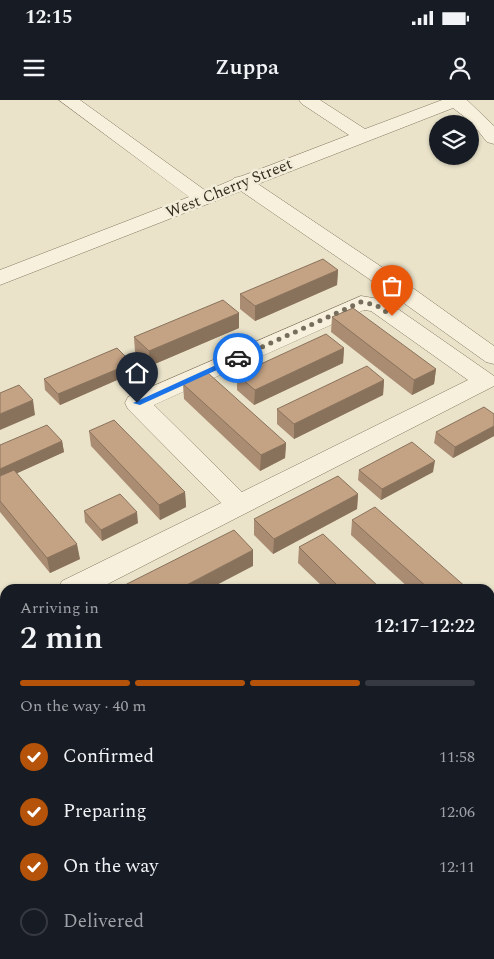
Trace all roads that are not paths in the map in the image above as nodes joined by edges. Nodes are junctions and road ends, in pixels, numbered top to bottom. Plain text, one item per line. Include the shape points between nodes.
1 (68, 100) edge
2 (308, 100) edge
3 (456, 100) edge
4 (363, 136) junction
5 (494, 138) edge
6 (241, 182) junction
7 (204, 199) junction
8 (0, 278) edge
9 (494, 358) edge
10 (238, 504) junction
11 (82, 584) edge

1 - 7 street
2 - 4 street
3 - 4 street, West Cherry Street
3 - 5 street
4 - 6 street, West Cherry Street
6 - 7 street, West Cherry Street
6 - 9 street
7 - 8 street, West Cherry Street
10 - 10 street via 430,409 484,382 376,305 361,302 137,403
10 - 11 street

